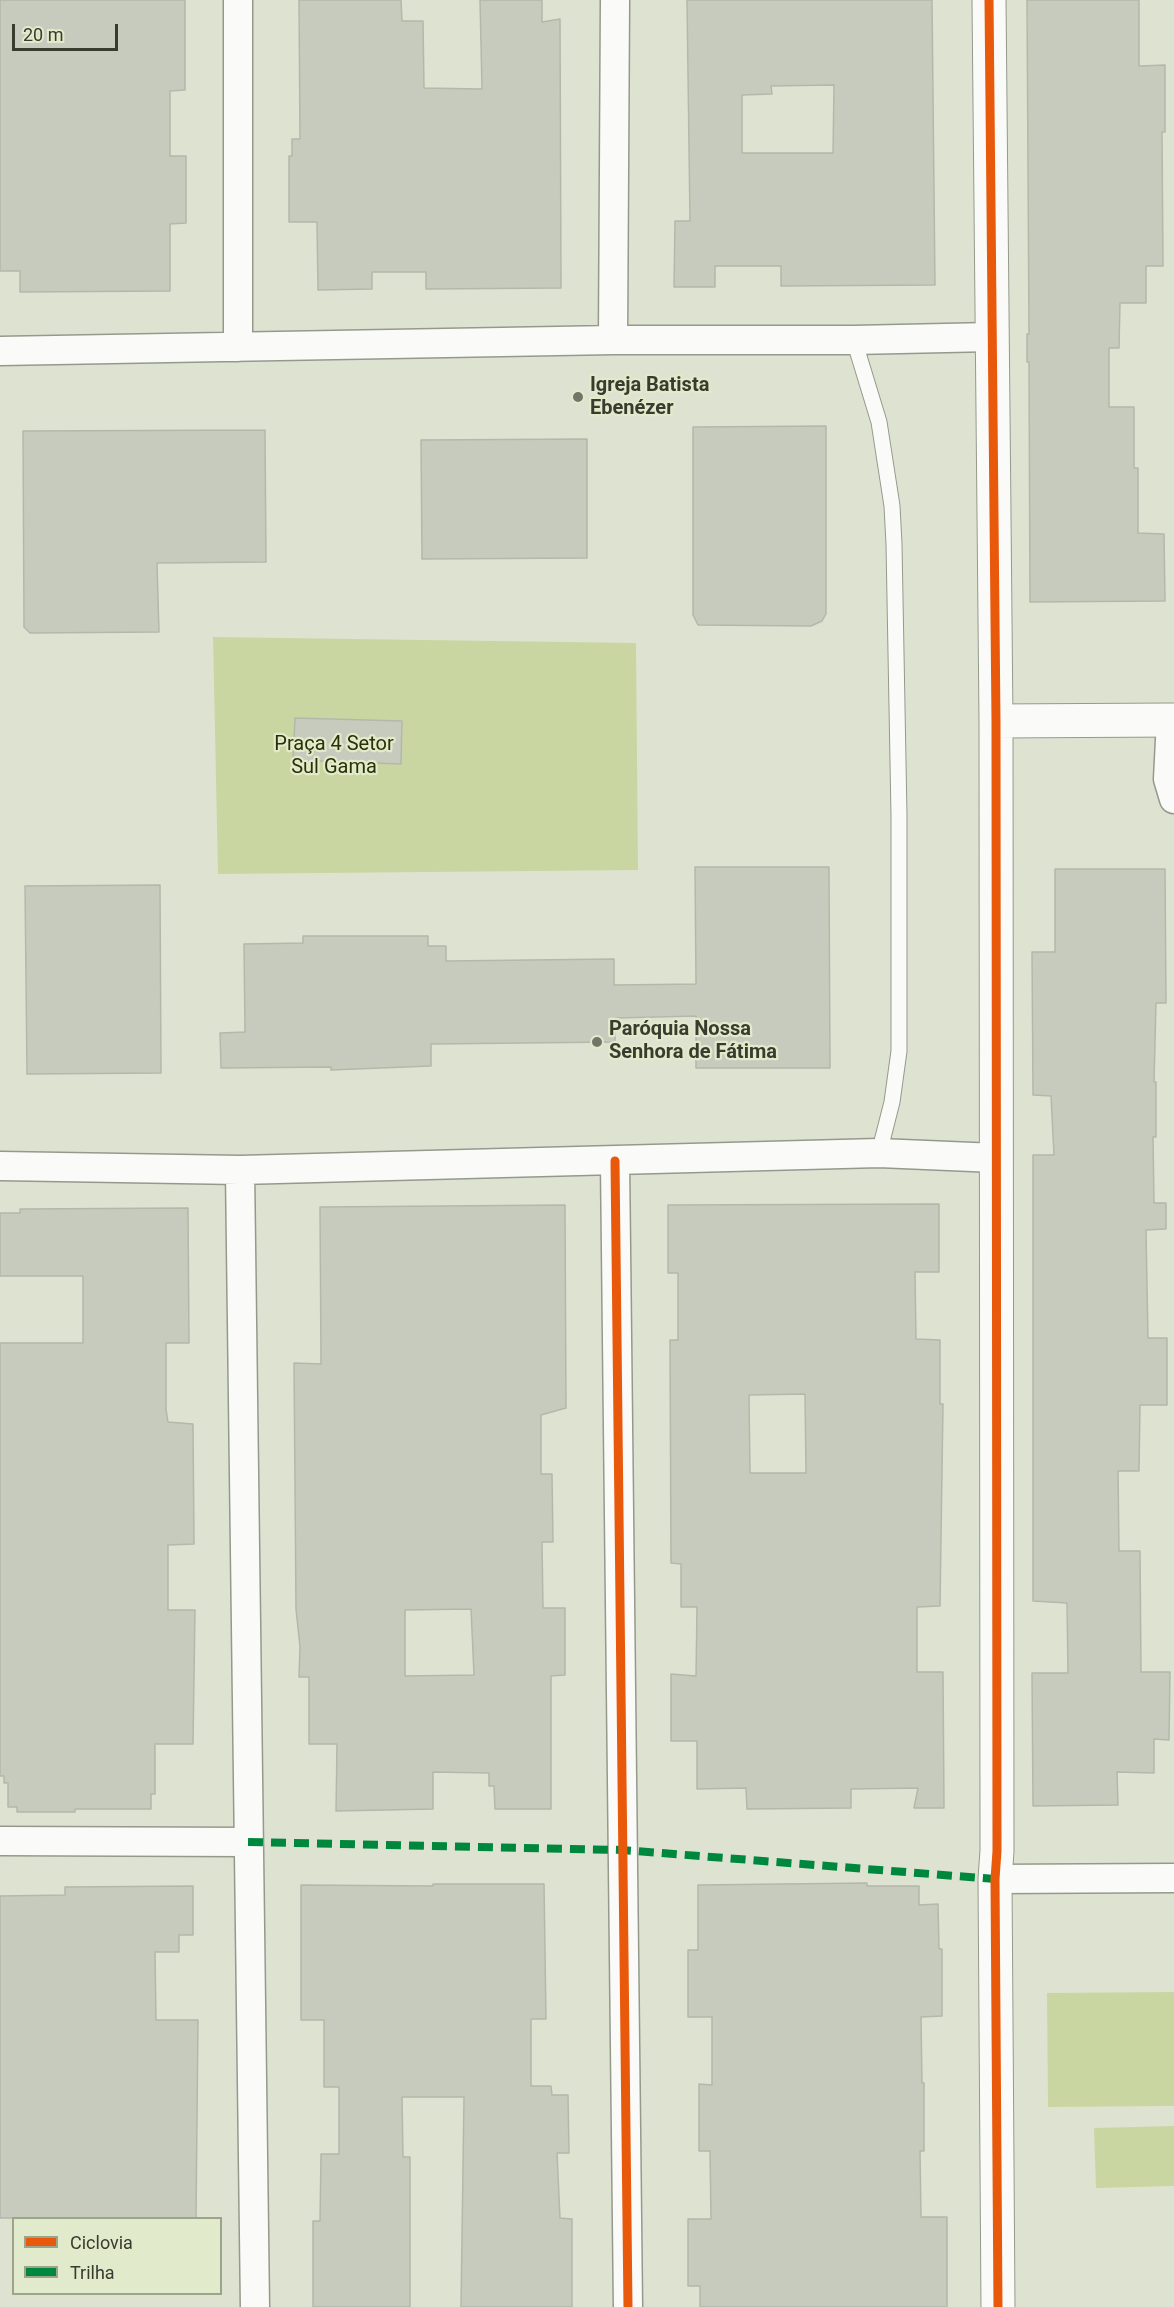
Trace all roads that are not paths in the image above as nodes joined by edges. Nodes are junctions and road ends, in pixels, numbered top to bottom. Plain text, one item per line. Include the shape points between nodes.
1 (238, 0) edge
2 (615, 0) edge
3 (989, 0) edge
4 (991, 337) junction
5 (613, 340) junction
6 (854, 340) junction
7 (238, 347) junction
8 (0, 351) edge
9 (1172, 720) edge
10 (996, 721) junction
11 (1174, 799) edge
12 (879, 1153) junction
13 (996, 1158) junction
14 (615, 1161) junction
15 (0, 1166) edge
16 (240, 1170) junction
17 (0, 1841) edge
18 (248, 1842) junction
19 (1174, 1878) edge
20 (995, 1879) junction
21 (255, 2307) edge
22 (628, 2307) edge
23 (998, 2307) edge

1 - 7 street
2 - 5 street
3 - 4 street
4 - 6 street
4 - 10 street
5 - 6 street
5 - 7 street
6 - 12 lane via 879,422 894,535 899,1051
7 - 8 street
9 - 10 street
9 - 11 street via 1168,779
10 - 13 street
12 - 13 street
12 - 14 street
13 - 20 street
14 - 16 street
14 - 22 street
15 - 16 street
16 - 18 street
17 - 18 street
18 - 21 street
19 - 20 street
20 - 23 street

